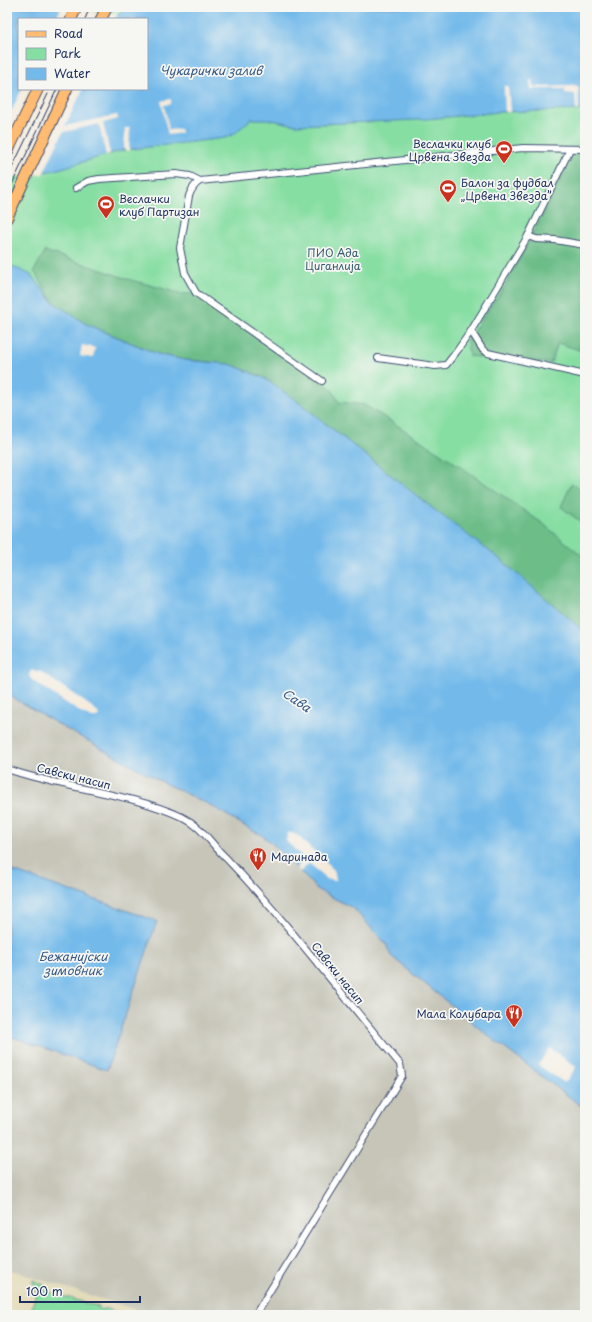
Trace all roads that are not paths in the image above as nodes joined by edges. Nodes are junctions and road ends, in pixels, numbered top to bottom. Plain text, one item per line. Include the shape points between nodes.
1 (77, 7) edge
2 (106, 7) edge
3 (72, 18) edge
4 (101, 18) edge
5 (38, 90) edge
6 (67, 90) edge
7 (570, 149) junction
8 (585, 149) edge
9 (7, 153) edge
10 (200, 181) junction
11 (76, 188) dead end
12 (7, 218) edge
13 (528, 236) junction
14 (585, 245) edge
15 (471, 331) junction
16 (378, 358) dead end
17 (585, 375) edge
18 (322, 381) dead end
19 (7, 769) edge
20 (255, 1315) edge

1 - 3 main road
2 - 4 main road
5 - 9 main road
6 - 12 main road
7 - 8 street
7 - 10 street via 523,148
7 - 13 street
10 - 11 street via 176,174 99,178
10 - 18 street via 192,188 189,196 180,248 185,273 196,293
13 - 14 street
13 - 15 street
15 - 16 street via 446,365 435,366
15 - 17 street via 482,350 488,353
19 - 20 street, Савски насип via 140,802 197,825 282,920 400,1064 402,1076

